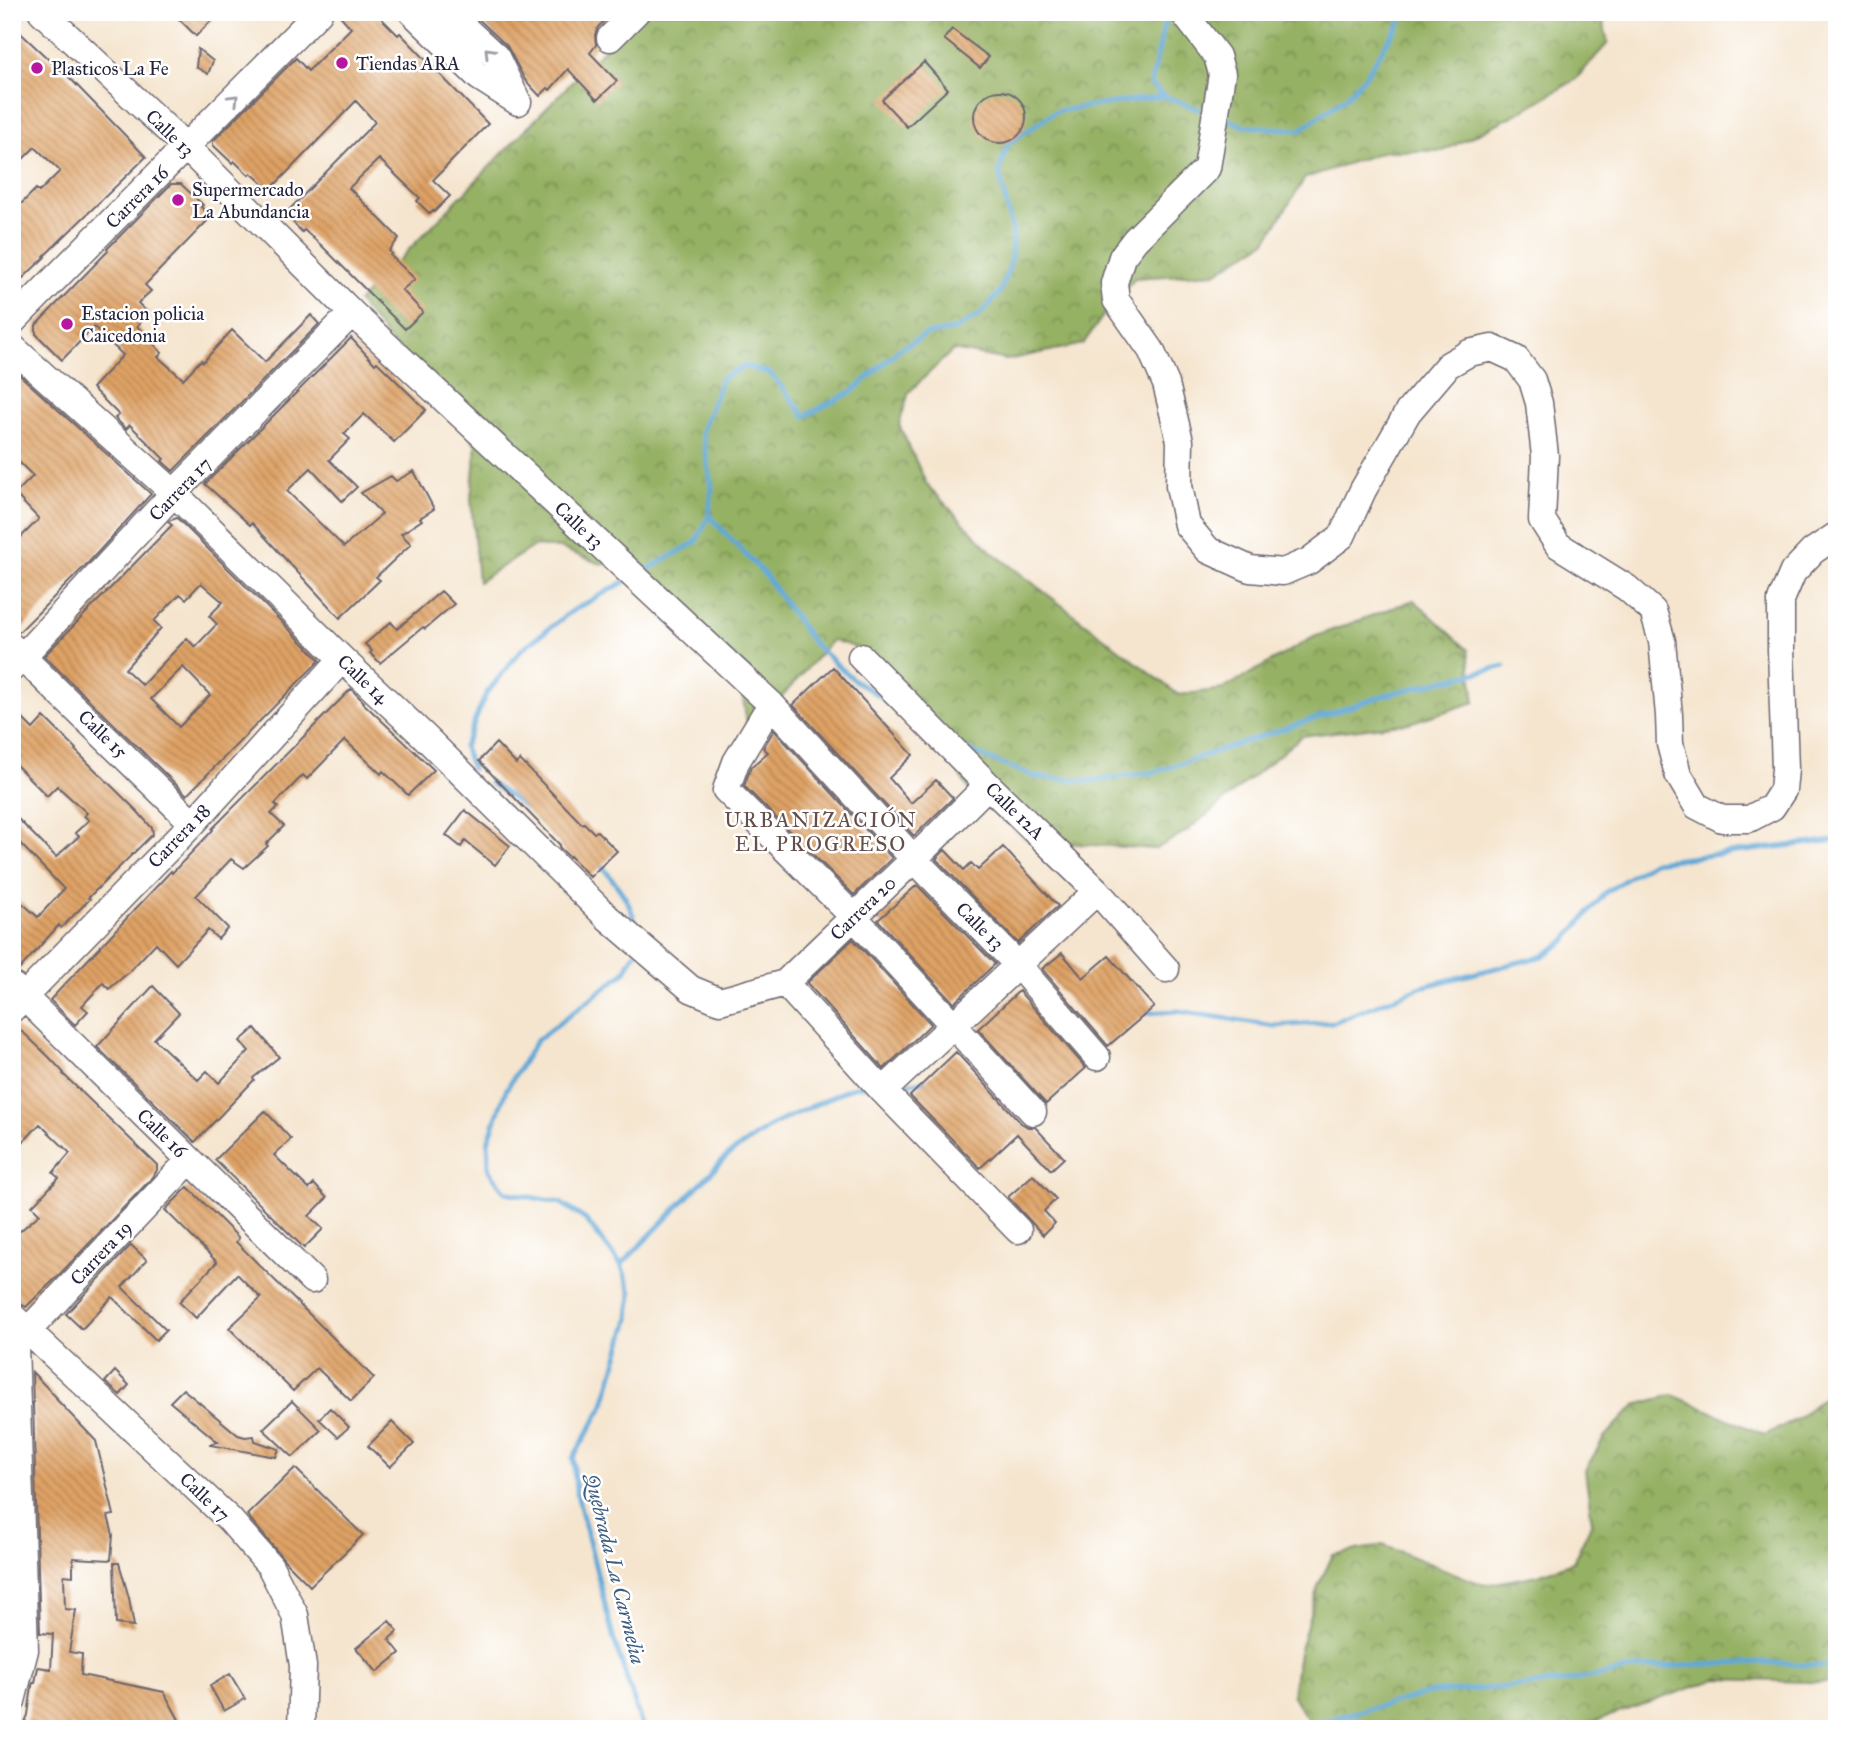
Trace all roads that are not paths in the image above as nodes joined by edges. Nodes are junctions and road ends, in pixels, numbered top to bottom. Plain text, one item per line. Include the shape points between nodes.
1 (42, 12) edge
2 (319, 12) edge
3 (412, 12) edge
4 (447, 12) edge
5 (636, 12) edge
6 (1183, 12) edge
7 (610, 38) dead end
8 (186, 148) junction
9 (352, 313) junction
10 (12, 322) edge
11 (12, 347) edge
12 (174, 493) junction
13 (1837, 535) edge
14 (16, 657) edge
15 (861, 657) dead end
16 (342, 659) junction
17 (771, 704) junction
18 (988, 785) junction
19 (193, 822) junction
20 (914, 859) junction
21 (1097, 891) junction
22 (854, 917) junction
23 (1017, 964) junction
24 (1167, 969) dead end
25 (785, 983) junction
26 (16, 997) edge
27 (720, 1002) joint
28 (954, 1025) junction
29 (1097, 1057) dead end
30 (883, 1091) junction
31 (1033, 1112) dead end
32 (190, 1160) junction
33 (1018, 1230) dead end
34 (312, 1279) dead end
35 (17, 1335) edge
36 (12, 1701) edge
37 (301, 1729) edge

1 - 8 street, Calle 13
8 -> 2 street, Carrera 16
3 -> 4 street via 479,77 518,102 496,57
5 - 7 street
6 - 13 street via 1217,56 1222,74 1207,168 1135,240 1122,257 1114,283 1116,300 1151,350 1166,384 1180,440 1179,485 1187,525 1208,550 1250,569 1283,572 1309,561 1342,536 1408,412 1448,365 1469,352 1492,348 1516,359 1532,380 1539,403 1545,456 1542,520 1558,545 1627,588 1653,611 1662,641 1670,744 1678,774 1697,806 1721,819 1749,819 1772,807 1783,790 1782,600 1793,572
8 - 9 street, Calle 13
8 - 10 street, Carrera 16
9 - 12 street, Carrera 17
9 - 17 street, Calle 13
11 - 12 street, Calle 14
12 - 14 street, Carrera 17
12 - 16 street, Calle 14
14 - 19 street, Calle 15
15 - 18 street, Calle 12A
16 - 19 street, Carrera 18
16 - 27 street, Calle 14 via 607,917 691,989
17 - 20 street, Calle 13
17 - 22 street via 736,762 726,790
18 - 20 street, Carrera 20
18 - 21 street, Calle 12A
19 - 26 street, Carrera 18
20 - 22 street, Carrera 20
20 - 23 street, Calle 13
21 - 23 street
21 - 24 street, Calle 12A
22 - 25 street, Carrera 20
22 - 28 street
23 - 28 street
23 - 29 street, Calle 13
25 - 27 street, Carrera 20
25 - 30 street
26 - 32 street, Calle 16
28 - 30 street
28 - 31 street
30 - 33 street
32 - 34 street, Calle 16
32 - 35 street, Carrera 19
35 - 36 street via 25,1650
35 - 37 street, Calle 17 via 230,1520 270,1566 295,1615 303,1666

